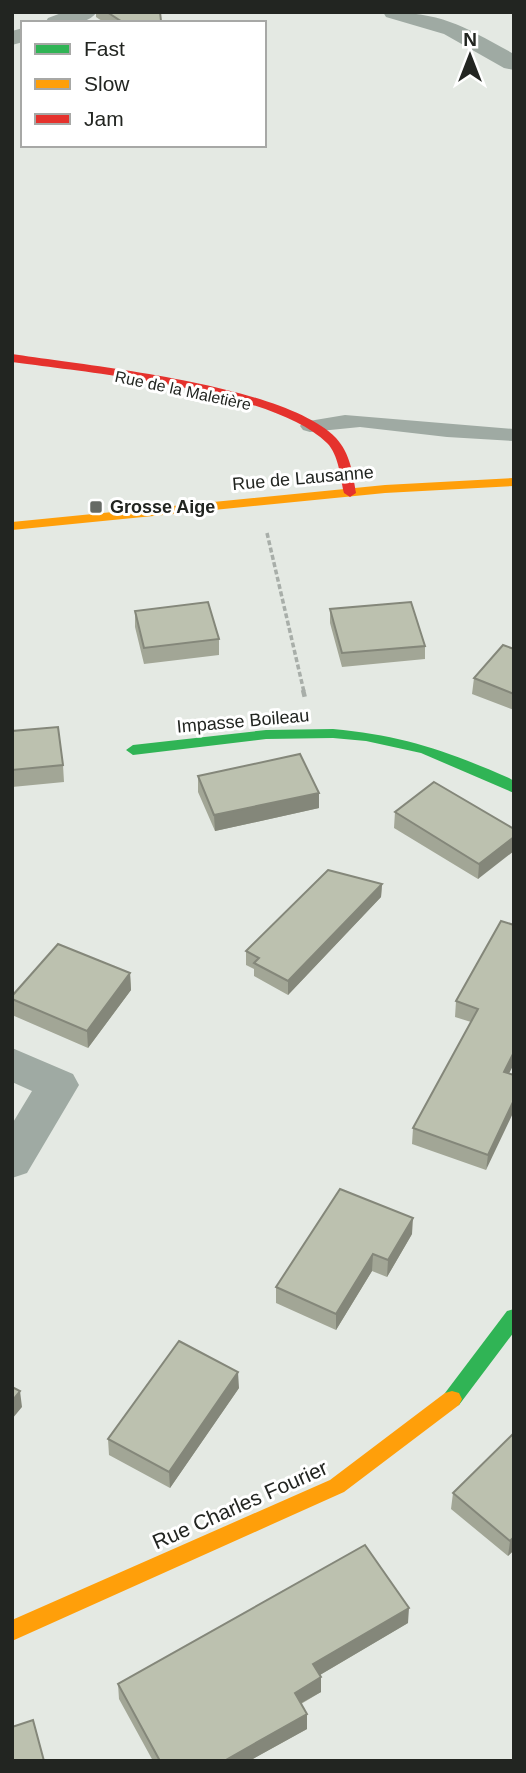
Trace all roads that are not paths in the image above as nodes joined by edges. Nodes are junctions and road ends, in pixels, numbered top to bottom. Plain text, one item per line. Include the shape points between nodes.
1 (86, 12) edge
2 (394, 12) edge
3 (61, 21) edge
4 (512, 63) dead end
5 (12, 358) edge
6 (310, 426) junction
7 (514, 435) edge
8 (514, 481) edge
9 (350, 493) junction
10 (12, 526) edge
11 (133, 750) dead end
12 (514, 788) edge
13 (12, 1065) edge
14 (12, 1161) edge
15 (514, 1317) edge
16 (12, 1631) edge

1 - 3 street
2 - 4 street via 452,29
5 - 6 street, Rue de la Maletière via 200,390 286,414
6 - 7 lane via 340,419
6 - 9 street, Rue de la Maletière via 340,449
8 - 9 street, Rue de Lausanne
9 - 10 street, Rue de Lausanne
11 - 12 street, Impasse Boileau via 289,733 355,734 402,743
13 - 14 street via 58,1085
15 - 16 street, Rue Charles Fourier via 458,1394 337,1486

